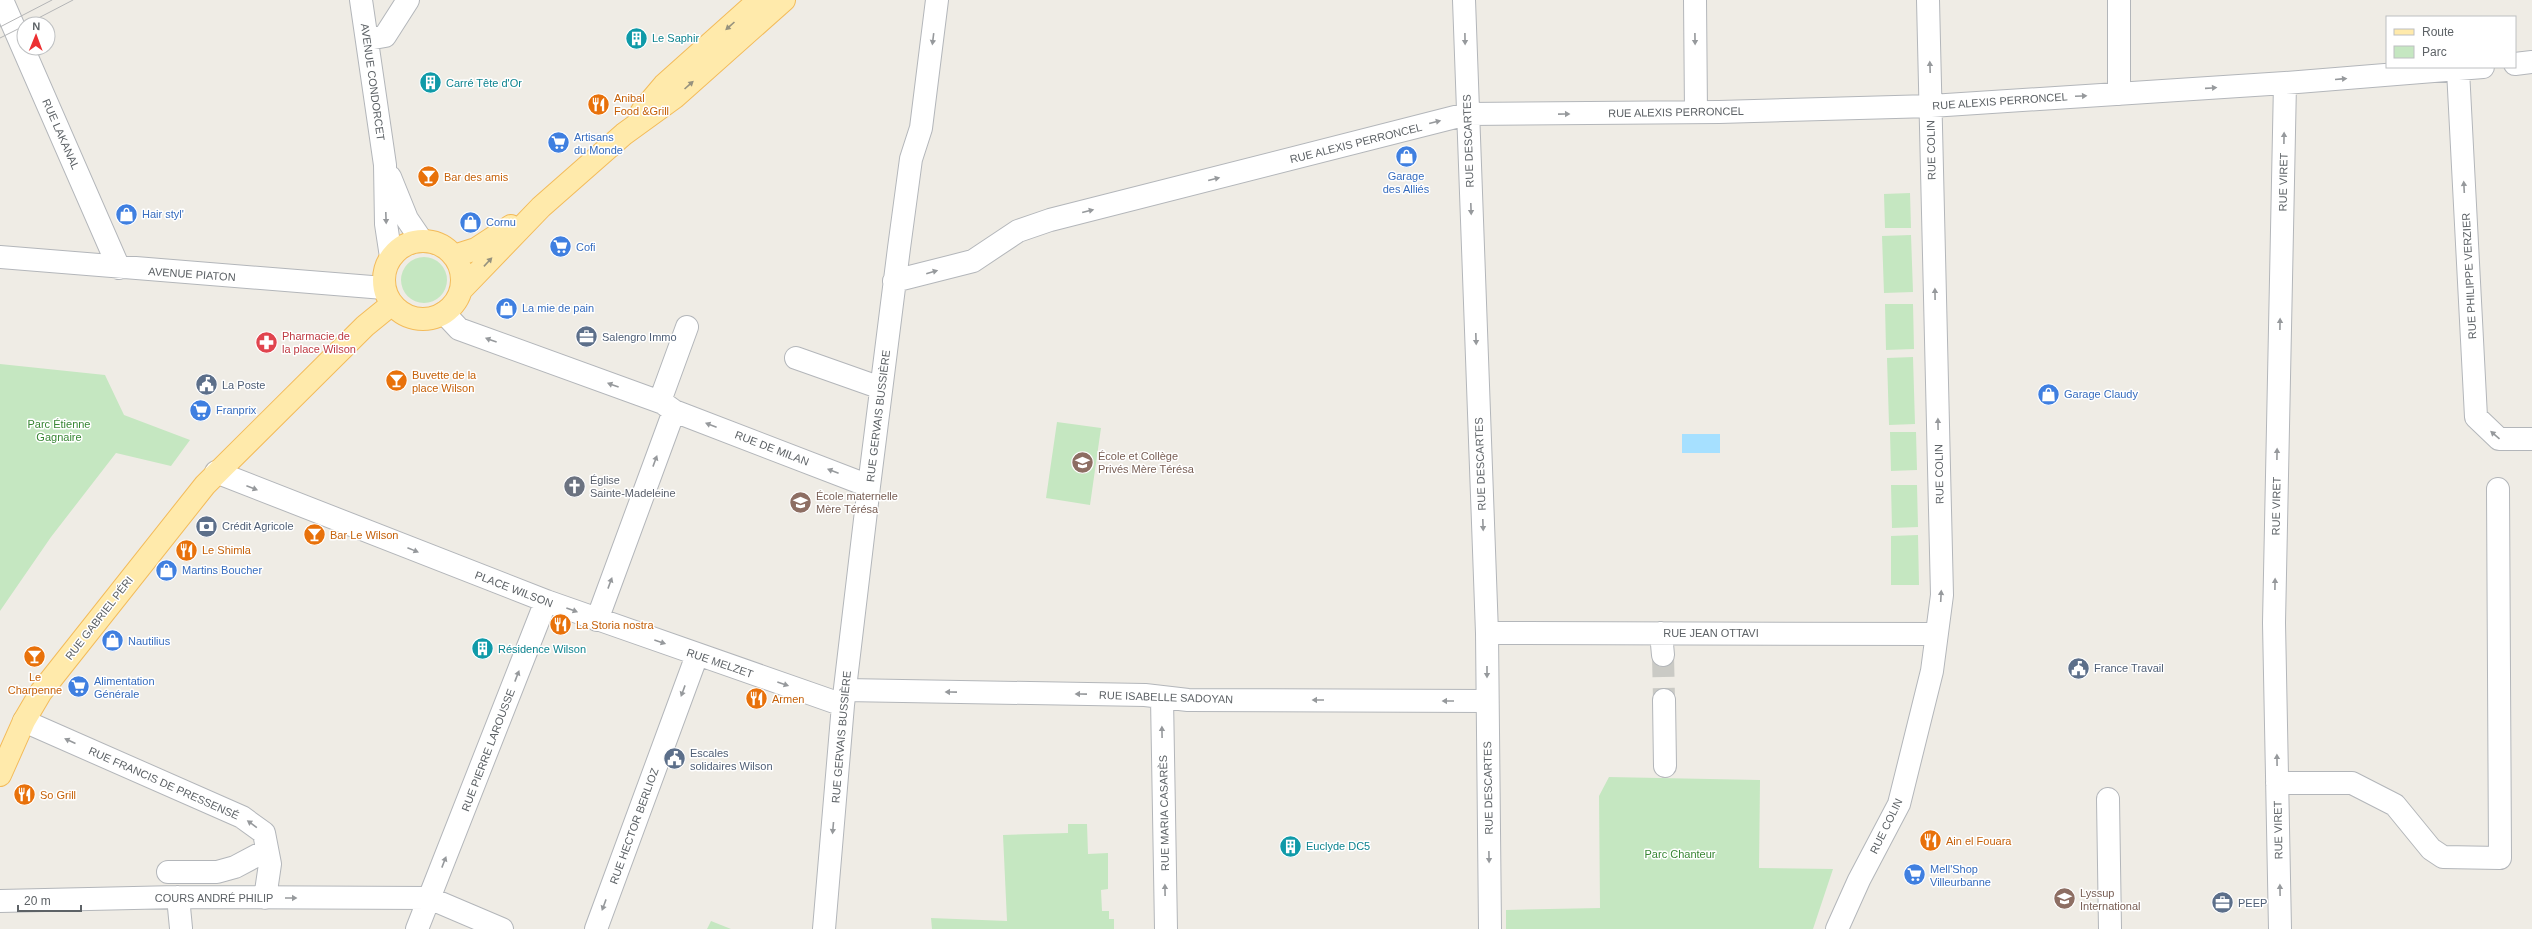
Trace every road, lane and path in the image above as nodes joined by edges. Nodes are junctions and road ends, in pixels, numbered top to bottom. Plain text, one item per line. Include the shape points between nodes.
1 (361, 0) edge
2 (408, 0) edge
3 (759, 0) edge
4 (784, 0) edge
5 (938, 0) edge
6 (1464, 0) edge
7 (1695, 0) edge
8 (1928, 0) edge
9 (2119, 0) edge
10 (3, 11) edge
11 (368, 39) junction
12 (2532, 62) edge
13 (2516, 64) edge
14 (2475, 68) edge
15 (2458, 70) junction
16 (2285, 83) junction
17 (2119, 94) junction
18 (1930, 106) junction
19 (1696, 112) junction
20 (1467, 114) junction
21 (624, 134) junction
22 (385, 165) junction
23 (541, 207) junction
24 (422, 242) junction
25 (454, 256) junction
26 (391, 257) junction
27 (0, 258) edge
28 (119, 268) junction
29 (894, 281) junction
30 (461, 290) junction
31 (388, 296) junction
32 (444, 313) junction
33 (687, 327) dead end
34 (661, 354) dead end
35 (796, 358) dead end
36 (881, 388) junction
37 (660, 403) junction
38 (2532, 439) edge
39 (216, 472) junction
40 (869, 486) junction
41 (2498, 489) dead end
42 (546, 601) junction
43 (597, 620) junction
44 (1487, 632) junction
45 (1661, 633) junction
46 (1936, 634) junction
47 (696, 655) junction
48 (1663, 655) tunnel mouth
49 (844, 698) junction
50 (1162, 698) junction
51 (1664, 700) tunnel mouth
52 (1488, 701) junction
53 (24, 721) junction
54 (1664, 766) dead end
55 (0, 775) edge
56 (2278, 784) junction
57 (2108, 799) dead end
58 (267, 850) junction
59 (168, 872) dead end
60 (178, 897) junction
61 (265, 898) junction
62 (429, 898) junction
63 (0, 901) edge
64 (181, 928) edge
65 (417, 929) edge
66 (502, 929) edge
67 (596, 929) edge
68 (824, 929) edge
69 (1166, 929) edge
70 (1490, 929) edge
71 (1837, 929) edge
72 (2110, 929) edge
73 (2280, 929) edge

1 - 11 street, AVENUE CONDORCET
2 - 11 street via 385,36
3 -> 21 main road via 664,85
21 -> 4 main road via 675,98
5 -> 29 street, RUE GERVAIS BUSSIÈRE via 921,128 911,159
6 -> 20 street, RUE DESCARTES
7 -> 19 street
18 -> 8 street, RUE COLIN
9 - 17 street
10 - 28 street, RUE LAKANAL
11 - 22 street, AVENUE CONDORCET
12 - 13 street
14 - 15 street, RUE ALEXIS PERRONCEL
16 -> 15 street, RUE ALEXIS PERRONCEL
38 -> 15 street, RUE PHILIPPE VERZIER via 2499,439 2476,417
17 -> 16 street, RUE ALEXIS PERRONCEL
56 -> 16 street, RUE VIRET via 2274,623
18 -> 17 street, RUE ALEXIS PERRONCEL
18 - 19 street, RUE ALEXIS PERRONCEL
46 -> 18 street, RUE COLIN via 1942,595
20 -> 19 street, RUE ALEXIS PERRONCEL
29 -> 20 street, RUE ALEXIS PERRONCEL via 973,261 1018,232 1050,220
20 -> 44 street, RUE DESCARTES
21 - 23 main road
22 - 24 street, AVENUE CONDORCET via 407,219
22 -> 26 street, AVENUE CONDORCET via 386,224
23 - 25 main road via 476,249
30 -> 23 main road
24 - 25 main road via 443,246
24 - 26 main road via 410,243
25 - 30 main road via 461,270
26 - 31 main road via 386,266
27 - 28 street, AVENUE PIATON
28 - 31 street, AVENUE PIATON
29 - 36 street, RUE GERVAIS BUSSIÈRE
30 - 32 main road via 452,307
31 - 32 main road via 400,312 422,320
31 - 39 main road via 365,326
37 -> 32 street via 459,329
33 - 37 street
34 - 37 street
35 - 36 street
36 - 40 street, RUE GERVAIS BUSSIÈRE
40 -> 37 street, RUE DE MILAN
43 -> 37 street
39 -> 42 street, PLACE WILSON
39 - 53 main road, RUE GABRIEL PÉRI via 41,692
40 - 49 street, RUE GERVAIS BUSSIÈRE
41 - 56 street via 2500,858 2443,857 2431,850 2395,805 2352,783
42 -> 43 street, PLACE WILSON
62 -> 42 street, RUE PIERRE LAROUSSE
43 -> 47 street, RUE MELZET
44 - 45 street, RUE JEAN OTTAVI
44 -> 52 street, RUE DESCARTES
45 - 46 street, RUE JEAN OTTAVI
45 - 48 street
46 - 71 street, RUE COLIN via 1932,670 1899,804 1859,880
47 -> 49 street, RUE MELZET
47 -> 67 street, RUE HECTOR BERLIOZ
50 -> 49 street, RUE ISABELLE SADOYAN
49 -> 68 street, RUE GERVAIS BUSSIÈRE
52 -> 50 street, RUE ISABELLE SADOYAN
69 -> 50 street, RUE MARIA CASARÈS
51 - 54 street
52 -> 70 street, RUE DESCARTES
53 - 55 main road, RUE GABRIEL PÉRI
58 -> 53 street, RUE FRANCIS DE PRESSENSÉ via 264,833 242,817
73 -> 56 street, RUE VIRET
57 - 72 street
58 - 59 street via 235,867 217,872
58 - 61 street, RUE FRANCIS DE PRESSENSÉ via 270,864
60 - 61 street, COURS ANDRÉ PHILIP
60 - 63 street, COURS ANDRÉ PHILIP
60 - 64 street
61 -> 62 street, COURS ANDRÉ PHILIP
62 - 65 street, RUE PIERRE LAROUSSE
62 - 66 street

